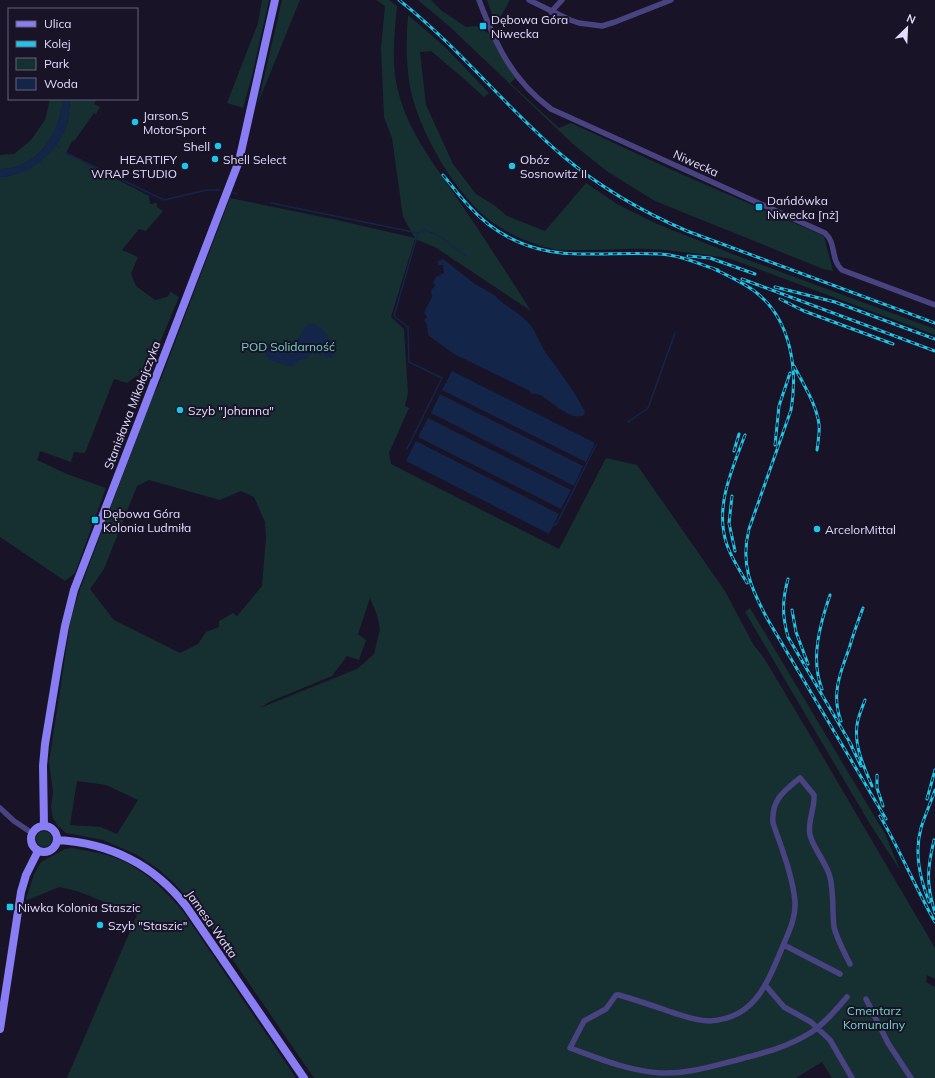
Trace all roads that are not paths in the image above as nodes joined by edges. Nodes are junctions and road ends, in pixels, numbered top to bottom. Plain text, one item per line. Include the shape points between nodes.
1 (275, 0) edge
2 (479, 0) edge
3 (529, 0) edge
4 (562, 0) edge
5 (671, 0) edge
6 (551, 12) junction
7 (935, 305) edge
8 (0, 808) edge
9 (44, 826) junction
10 (32, 833) junction
11 (57, 840) junction
12 (38, 851) junction
13 (784, 945) dead end
14 (850, 964) dead end
15 (840, 974) dead end
16 (766, 986) junction
17 (847, 997) dead end
18 (866, 998) dead end
19 (817, 1028) junction
20 (0, 1029) edge
21 (304, 1078) edge
22 (852, 1078) edge
23 (911, 1078) edge

1 - 9 street, Stanisława Mikołajczyka via 239,161 74,590 65,626 45,744
2 - 7 street, Niwecka via 512,70 532,94 551,109 825,233 831,239 835,261 842,270
3 - 6 street
4 - 6 street
5 - 6 street via 602,26 579,24
8 - 10 street
9 - 10 street
9 - 11 street via 55,832
10 - 12 street via 32,845
11 - 12 street via 53,849
11 - 21 street, Jamesa Watta via 96,846 124,855 147,868 170,887 186,906
12 - 20 street via 21,892
13 - 15 street
14 - 16 street via 834,927 829,875 810,835 814,795 800,778 780,796 772,812 795,904 793,921
16 - 19 street via 784,1006
16 - 19 street via 744,1009 729,1017 709,1021 692,1019 616,995 606,1009 584,1020 570,1048 628,1068 660,1073 687,1072 774,1051
17 - 19 street
18 - 23 street via 888,1043
19 - 22 street via 833,1044

